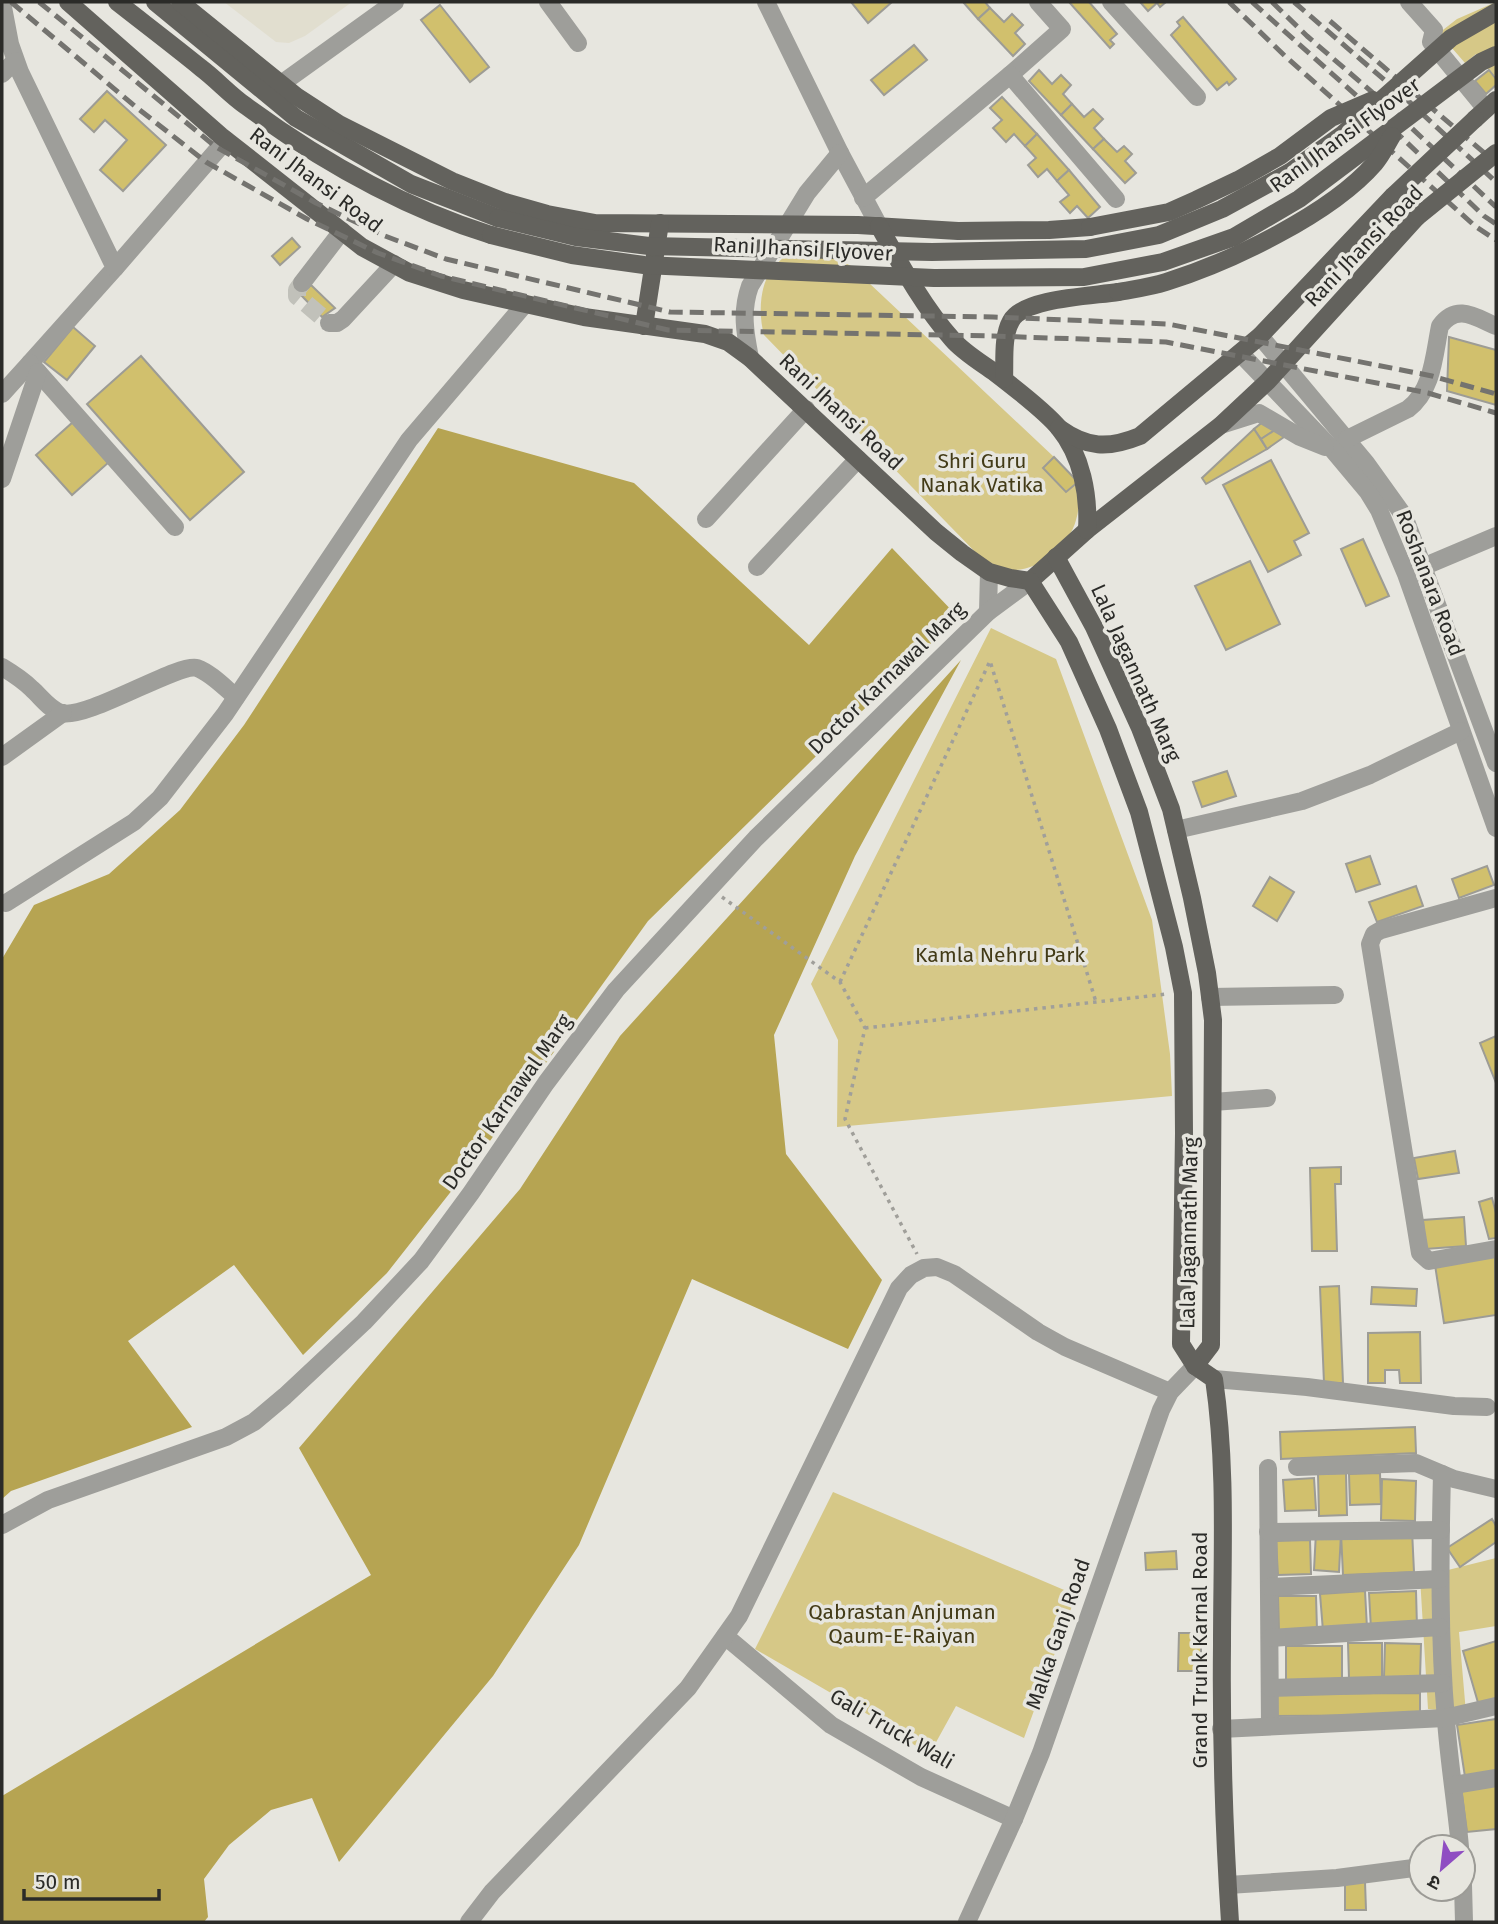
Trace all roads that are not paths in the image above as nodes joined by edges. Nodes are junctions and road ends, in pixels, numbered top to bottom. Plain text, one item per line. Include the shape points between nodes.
1 (68, 2) edge
2 (117, 2) edge
3 (155, 2) edge
4 (180, 2) edge
5 (395, 2) edge
6 (548, 2) edge
7 (766, 2) edge
8 (1038, 2) edge
9 (1111, 2) edge
10 (1409, 2) edge
11 (3, 8) edge
12 (1496, 12) edge
13 (578, 43) dead end
14 (1496, 55) edge
15 (15, 61) junction
16 (2, 74) edge
17 (1010, 75) junction
18 (281, 84) junction
19 (1389, 93) junction
20 (1198, 97) dead end
21 (1486, 109) edge
22 (1400, 124) junction
23 (226, 140) junction
24 (839, 153) junction
25 (1496, 153) edge
26 (863, 198) junction
27 (1116, 200) dead end
28 (660, 223) junction
29 (787, 225) junction
30 (879, 226) junction
31 (342, 231) junction
32 (394, 264) junction
33 (115, 268) junction
34 (302, 283) dead end
35 (525, 304) junction
36 (329, 323) dead end
37 (644, 326) junction
38 (1496, 326) edge
39 (1260, 336) junction
40 (1241, 354) junction
41 (750, 358) junction
42 (1286, 364) junction
43 (34, 367) junction
44 (1004, 380) junction
45 (1268, 381) junction
46 (2, 394) edge
47 (806, 409) junction
48 (1221, 425) junction
49 (1059, 428) junction
50 (1347, 439) junction
51 (1332, 449) junction
52 (858, 458) junction
53 (2, 479) edge
54 (706, 519) dead end
55 (175, 527) dead end
56 (1087, 530) junction
57 (1496, 536) edge
58 (1055, 557) junction
59 (1424, 566) junction
60 (757, 567) dead end
61 (989, 572) junction
62 (1030, 580) junction
63 (988, 612) junction
64 (2, 667) edge
65 (236, 696) junction
66 (63, 713) junction
67 (1461, 732) junction
68 (2, 757) edge
69 (1496, 764) edge
70 (1496, 828) edge
71 (1176, 830) junction
72 (1496, 898) edge
73 (6, 903) dead end
74 (1207, 973) junction
75 (1181, 986) junction
76 (1335, 995) dead end
77 (1210, 998) junction
78 (1267, 1098) dead end
79 (1213, 1102) junction
80 (1496, 1249) edge
81 (1195, 1366) junction
82 (1214, 1379) junction
83 (1170, 1392) junction
84 (1493, 1411) edge
85 (1297, 1467) dead end
86 (1268, 1468) dead end
87 (1442, 1474) junction
88 (1496, 1489) edge
89 (2, 1525) edge
90 (1441, 1530) junction
91 (1268, 1532) junction
92 (1440, 1579) junction
93 (1269, 1587) junction
94 (1440, 1627) junction
95 (725, 1636) junction
96 (1270, 1638) junction
97 (1443, 1683) junction
98 (1270, 1688) junction
99 (1496, 1706) edge
100 (1445, 1718) junction
101 (1270, 1725) junction
102 (1221, 1729) junction
103 (1496, 1778) edge
104 (1454, 1785) junction
105 (1014, 1819) junction
106 (1459, 1833) edge
107 (1407, 1869) edge
108 (1228, 1885) junction
109 (1463, 1903) edge
110 (469, 1922) edge
111 (967, 1922) edge
112 (1230, 1922) edge
113 (1464, 1922) edge

1 - 23 main road, Rani Jhansi Road
2 - 22 main road, Rani Jhansi Flyover, bridge via 285,134 402,201 491,235 572,255 644,265 933,278 1084,277 1163,262 1234,237 1299,199
3 - 19 main road, Rani Jhansi Flyover, bridge via 296,118 411,184 498,218 576,237 649,246 932,252 1073,249 1159,235 1222,209 1290,172
4 - 18 main road
5 - 18 street
6 - 13 street
7 - 24 street
8 - 17 street via 1062,29
9 - 20 street
10 - 21 street via 1434,30 1431,42
11 - 15 street
12 - 19 main road, Rani Jhansi Flyover, bridge via 1451,38
14 - 22 main road, Rani Jhansi Flyover, bridge
15 - 16 street
15 - 33 street
17 - 26 street
17 - 27 street
18 - 28 main road via 339,124 400,157 505,202 595,223
19 - 30 main road, bridge via 1331,118 1280,156 1169,212 1049,230
21 - 39 main road, Rani Jhansi Road, bridge via 1393,196
22 - 44 main road, bridge via 1375,163 1329,202 1239,254 1165,283 1019,311 1007,332
23 - 31 main road, Rani Jhansi Road
23 - 33 street
24 - 26 street
24 - 29 street
25 - 42 main road, Rani Jhansi Road, bridge via 1417,218
26 - 30 street
28 - 29 main road
28 - 37 main road
29 - 30 main road
29 - 41 street via 745,300
30 - 44 main road via 926,307 954,342
31 - 32 main road, Rani Jhansi Road
31 - 34 street
32 - 35 main road, Rani Jhansi Road via 463,290
32 - 36 street via 343,318
33 - 43 street
35 - 37 main road, Rani Jhansi Road
35 - 65 street via 409,440
37 - 41 main road, Rani Jhansi Road via 719,338
38 - 50 street via 1465,313 1446,318 1440,326 1426,391 1417,403
39 - 40 main road, Rani Jhansi Road
39 - 42 street, Roshanara Road
40 - 45 street, Roshanara Road
40 - 49 main road, Rani Jhansi Road via 1140,436 1119,444 1087,443
41 - 47 main road, Rani Jhansi Road
42 - 45 main road, Rani Jhansi Road
42 - 50 street, Roshanara Road
43 - 46 street
43 - 53 street
43 - 55 street
44 - 49 main road
45 - 48 main road, Rani Jhansi Road
45 - 51 street, Roshanara Road
47 - 52 main road, Rani Jhansi Road
47 - 54 street
48 - 51 street via 1258,413
48 - 56 main road, Rani Jhansi Road
49 - 56 main road via 1086,489
50 - 59 street, Roshanara Road via 1404,516
51 - 67 street, Roshanara Road via 1387,526
52 - 60 street
52 - 61 main road, Rani Jhansi Road via 936,532
56 - 58 main road, Rani Jhansi Road
57 - 59 street
58 - 62 main road, Rani Jhansi Road
58 - 71 main road, Lala Jagannath Marg via 1094,627 1140,728
59 - 69 street, Roshanara Road
61 - 62 main road, Rani Jhansi Road
61 - 63 street
62 - 63 street, Doctor Karnawal Marg
62 - 75 main road, Lala Jagannath Marg via 1069,642 1139,812
63 - 89 street, Doctor Karnawal Marg via 756,838 616,990 421,1261 285,1396 254,1422 226,1437 48,1500
64 - 66 street
65 - 66 street via 191,667 135,691
65 - 73 street via 160,798 134,822
66 - 68 street
67 - 70 street, Roshanara Road
67 - 71 street via 1302,801
71 - 74 main road, Lala Jagannath Marg
72 - 80 street via 1381,930 1370,944 1420,1253 1429,1261
74 - 75 main road
74 - 77 main road, Lala Jagannath Marg
75 - 81 main road, Lala Jagannath Marg via 1181,1344
76 - 77 street
77 - 79 main road, Lala Jagannath Marg
78 - 79 street
79 - 81 main road, Lala Jagannath Marg via 1211,1345
81 - 82 main road
81 - 83 street, Malka Ganj Road
82 - 84 street
82 - 102 main road, Grand Trunk Karnal Road via 1223,1470
83 - 95 street via 1056,1342 937,1266 911,1275 899,1288 739,1616
83 - 105 street, Malka Ganj Road
85 - 87 street via 1416,1462
86 - 91 street
87 - 88 street
87 - 90 street
90 - 91 street
90 - 92 street
91 - 93 street
92 - 93 street
92 - 94 street
93 - 96 street
94 - 96 street
94 - 97 street
95 - 105 street, Gali Truck Wali via 831,1725 921,1777
95 - 110 street via 688,1688 492,1892
96 - 98 street
97 - 98 street
97 - 100 street
98 - 101 street
99 - 100 street
100 - 101 street
100 - 104 street
101 - 102 street
102 - 108 main road, Grand Trunk Karnal Road
103 - 104 street
104 - 106 street
105 - 111 street, Malka Ganj Road
107 - 108 street
108 - 112 main road, Grand Trunk Karnal Road
109 - 113 street

